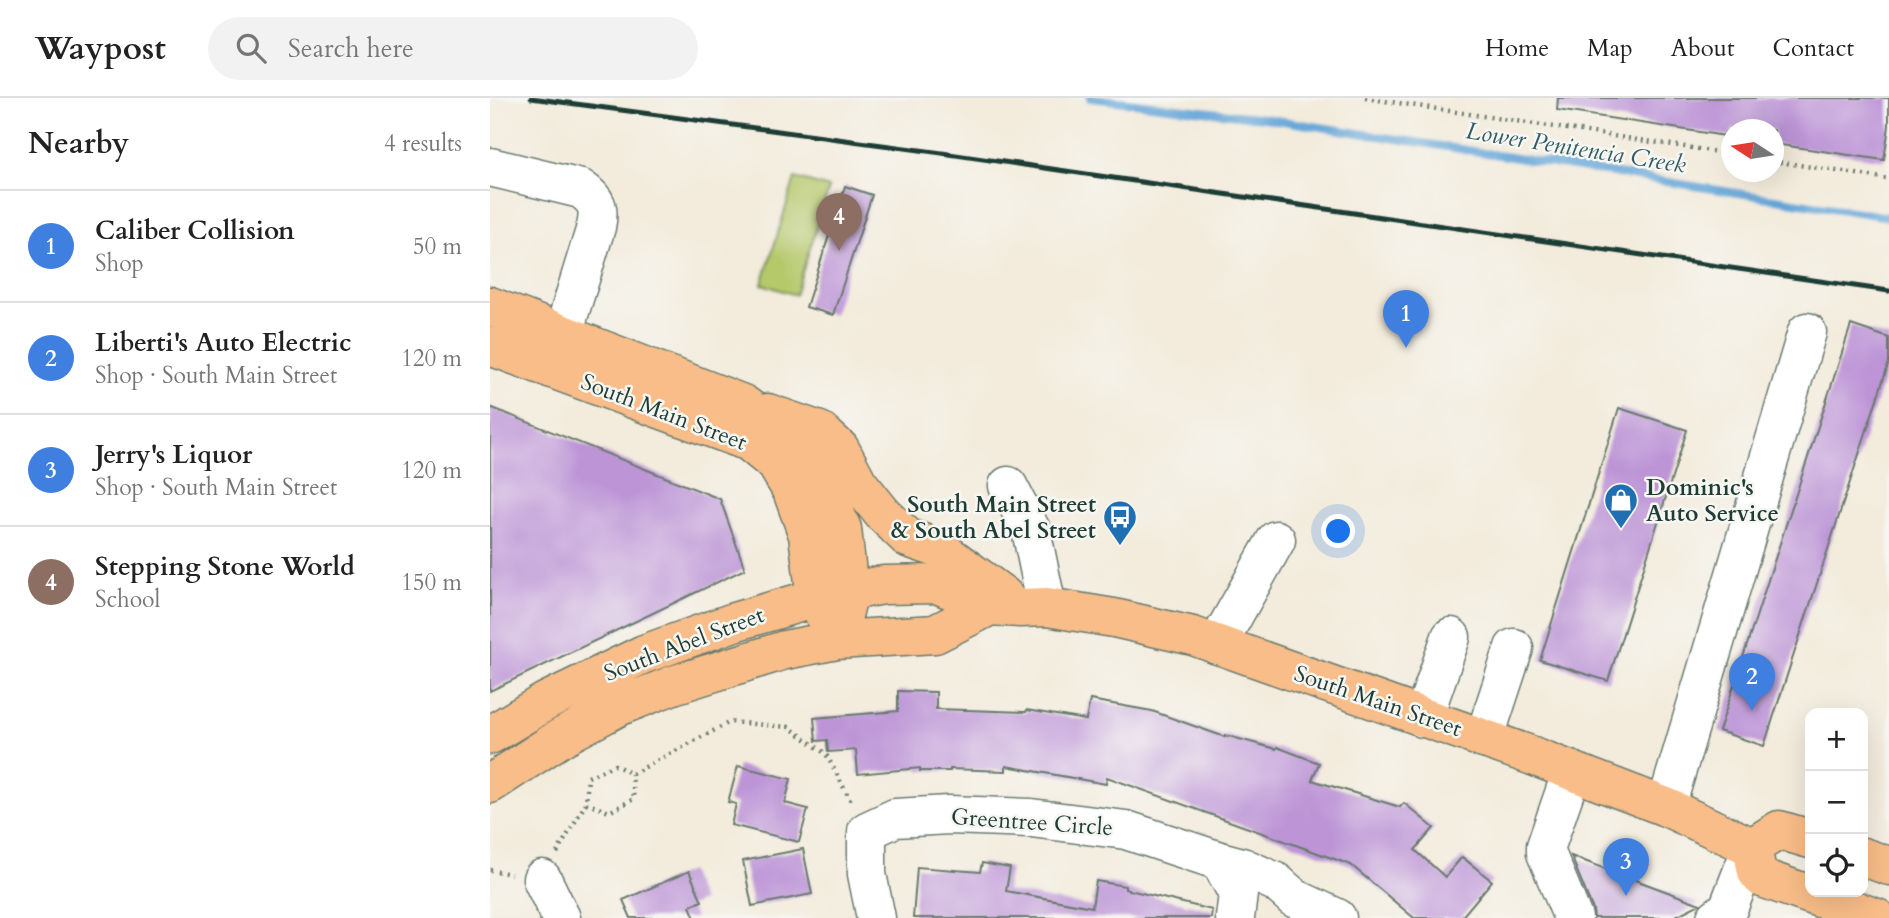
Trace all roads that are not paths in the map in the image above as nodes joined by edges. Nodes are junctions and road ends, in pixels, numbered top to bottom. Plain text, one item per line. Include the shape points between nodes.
1 (490, 167) edge
2 (490, 306) edge
3 (1807, 332) dead end
4 (563, 334) junction
5 (490, 346) edge
6 (743, 404) junction
7 (1008, 486) dead end
8 (1276, 541) dead end
9 (832, 595) junction
10 (1019, 607) junction
11 (1451, 637) dead end
12 (836, 639) junction
13 (1217, 645) junction
14 (1514, 648) dead end
15 (1423, 718) junction
16 (490, 735) edge
17 (1484, 739) junction
18 (1573, 771) junction
19 (490, 784) edge
20 (1666, 807) junction
21 (1805, 838) edge
22 (1752, 847) junction
23 (1868, 859) edge
24 (1220, 862) junction
25 (1889, 866) edge
26 (542, 879) road end
27 (1294, 898) junction
28 (561, 918) edge
29 (876, 918) edge
30 (1235, 918) edge
31 (1247, 918) edge
32 (1337, 918) edge
33 (1573, 918) edge
34 (1716, 918) edge
35 (1877, 918) edge

1 - 4 street via 581,189 593,197 599,210
2 - 4 main road, South Main Street
3 - 20 street
4 - 6 main road, South Main Street
5 - 9 main road, South Main Street via 749,442 776,464 792,491
6 - 9 main road, South Main Street via 792,440 816,469 842,528
6 - 10 main road via 820,431 840,449 858,484 908,538 940,549
7 - 10 street via 1031,530
8 - 13 street
9 - 10 main road, South Main Street via 884,585 937,584
9 - 12 main road, South Main Street
9 - 16 main road, South Abel Street via 734,622 644,654 545,702
10 - 12 main road via 935,634
10 - 13 main road, South Main Street via 1114,618
11 - 15 street
12 - 19 main road, South Abel Street via 785,650 631,702 562,737
13 - 15 main road, South Main Street
14 - 17 street
15 - 17 main road, South Main Street
17 - 18 main road, South Main Street
18 - 20 main road, South Main Street
18 - 33 street via 1546,853
20 - 22 main road, South Main Street
21 - 22 main road via 1779,830
22 - 34 street via 1728,909
22 - 35 main road via 1762,878
23 - 25 main road
24 - 27 street, Greentree Circle via 1276,882
24 - 29 street, Greentree Circle via 1126,830 1031,818 895,818 867,831 867,874
24 - 30 street via 1238,894
26 - 28 street
27 - 31 street via 1261,907
27 - 32 street, Greentree Circle

